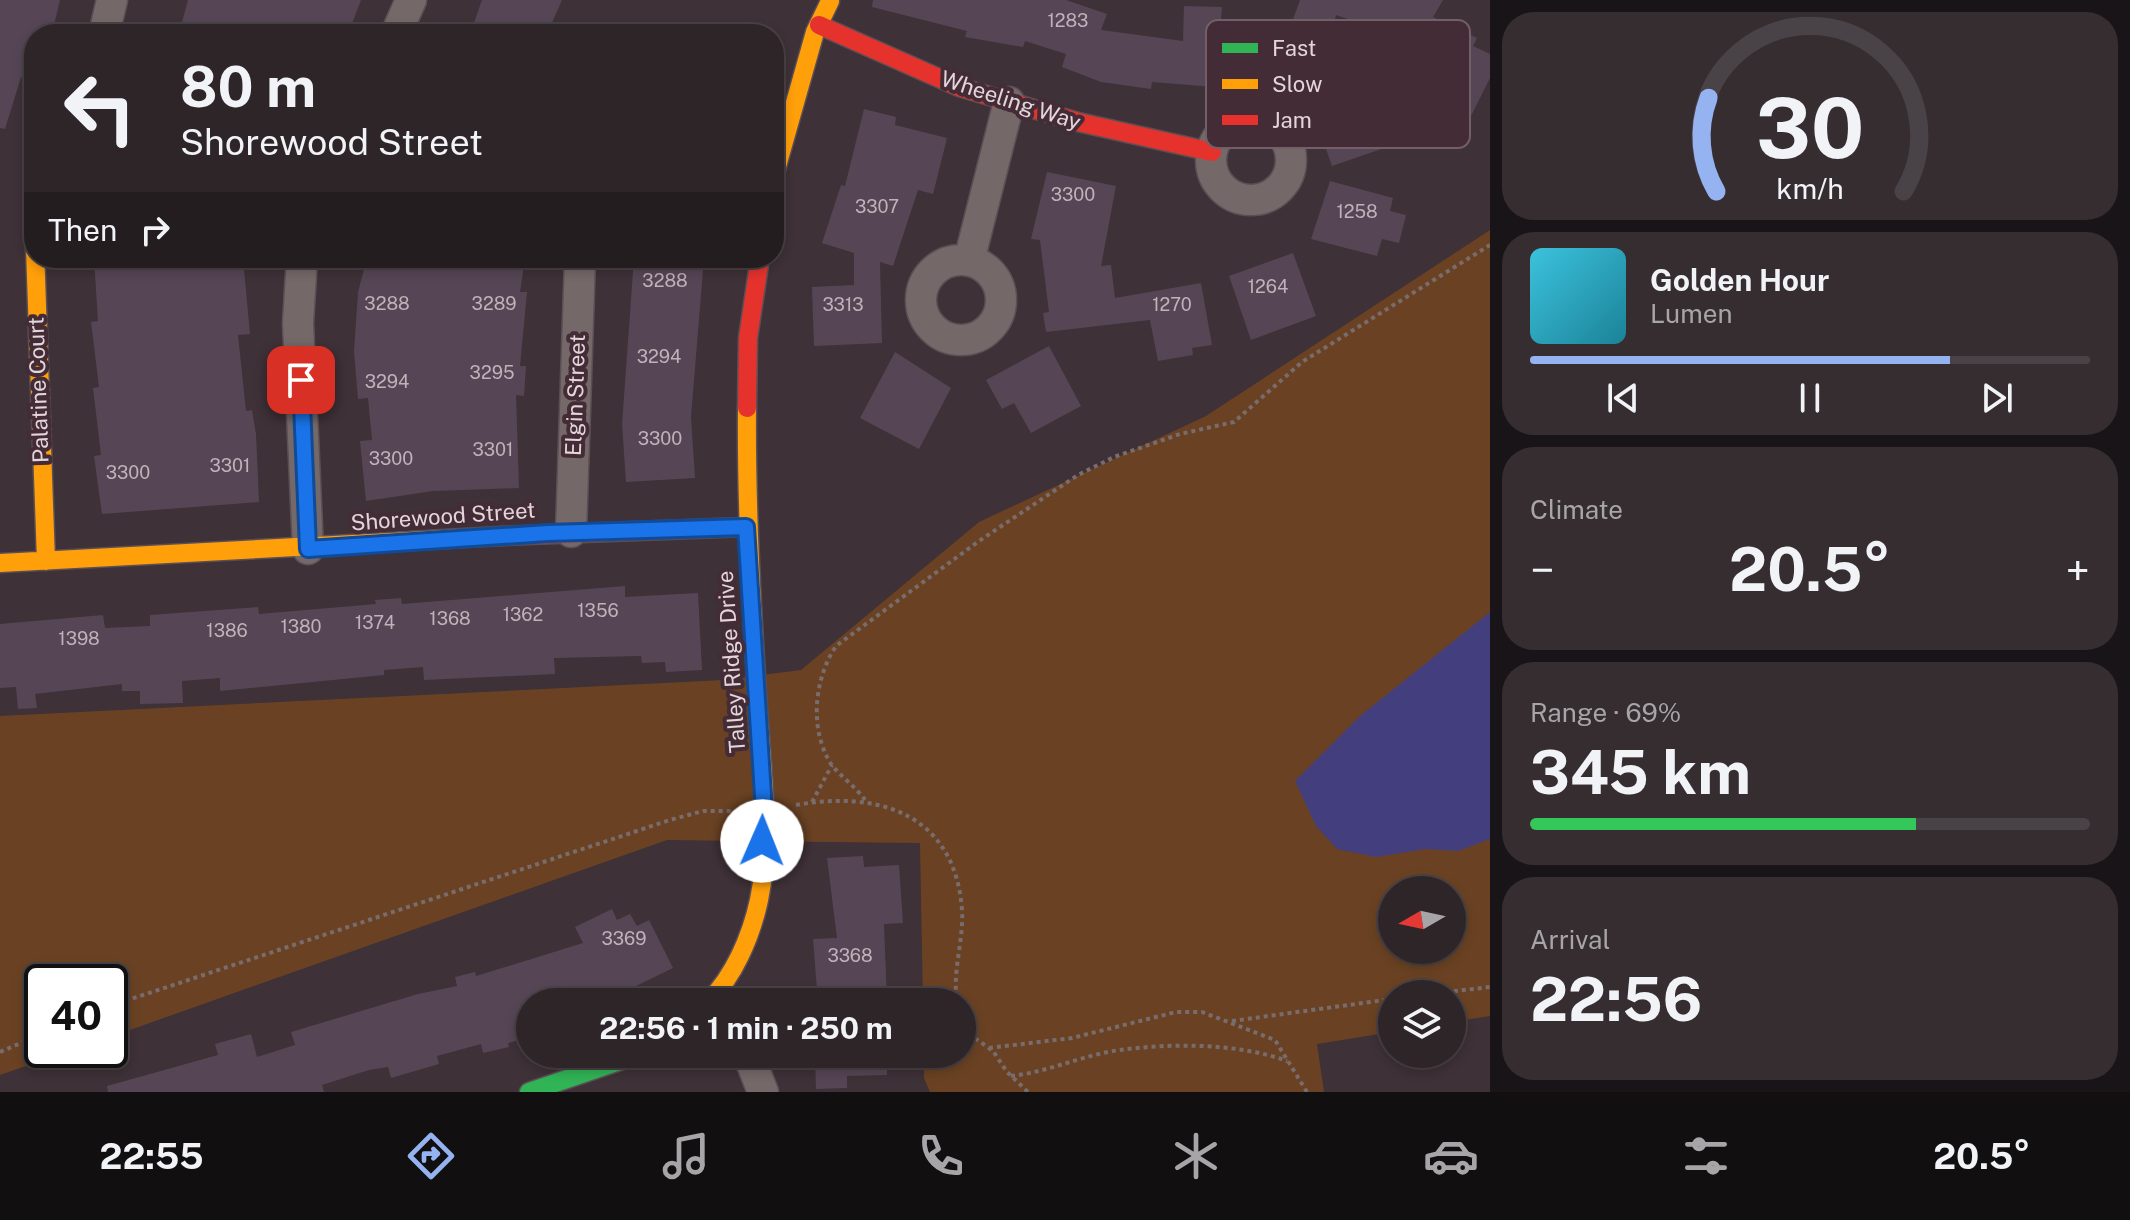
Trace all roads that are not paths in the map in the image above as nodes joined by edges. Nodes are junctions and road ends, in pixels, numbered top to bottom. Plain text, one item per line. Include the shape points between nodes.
1 (112, 0) edge
2 (411, 0) edge
3 (830, 0) edge
4 (106, 24) edge
5 (400, 24) edge
6 (819, 25) junction
7 (1009, 102) junction
8 (784, 143) edge
9 (1212, 152) dead end
10 (969, 261) dead end
11 (36, 268) edge
12 (301, 268) edge
13 (580, 268) edge
14 (758, 268) edge
15 (746, 527) junction
16 (571, 532) junction
17 (308, 549) junction
18 (46, 561) junction
19 (0, 563) edge
20 (724, 988) edge
21 (599, 1068) edge
22 (754, 1068) edge
23 (529, 1092) edge
24 (763, 1092) edge

1 - 4 street
2 - 5 street
3 - 6 street
6 - 7 street, Wheeling Way via 959,87
6 - 8 street
7 - 9 street, Wheeling Way
7 - 10 street
11 - 18 street, Palatine Court
12 - 17 street via 298,323
13 - 16 street, Elgin Street
14 - 15 street, Talley Ridge Drive via 748,338
15 - 16 street, Shorewood Street
15 - 20 street, Talley Ridge Drive via 764,811 759,899
16 - 17 street, Shorewood Street
17 - 18 street, Shorewood Street
18 - 19 street, Shorewood Street
21 - 23 street
22 - 24 street

